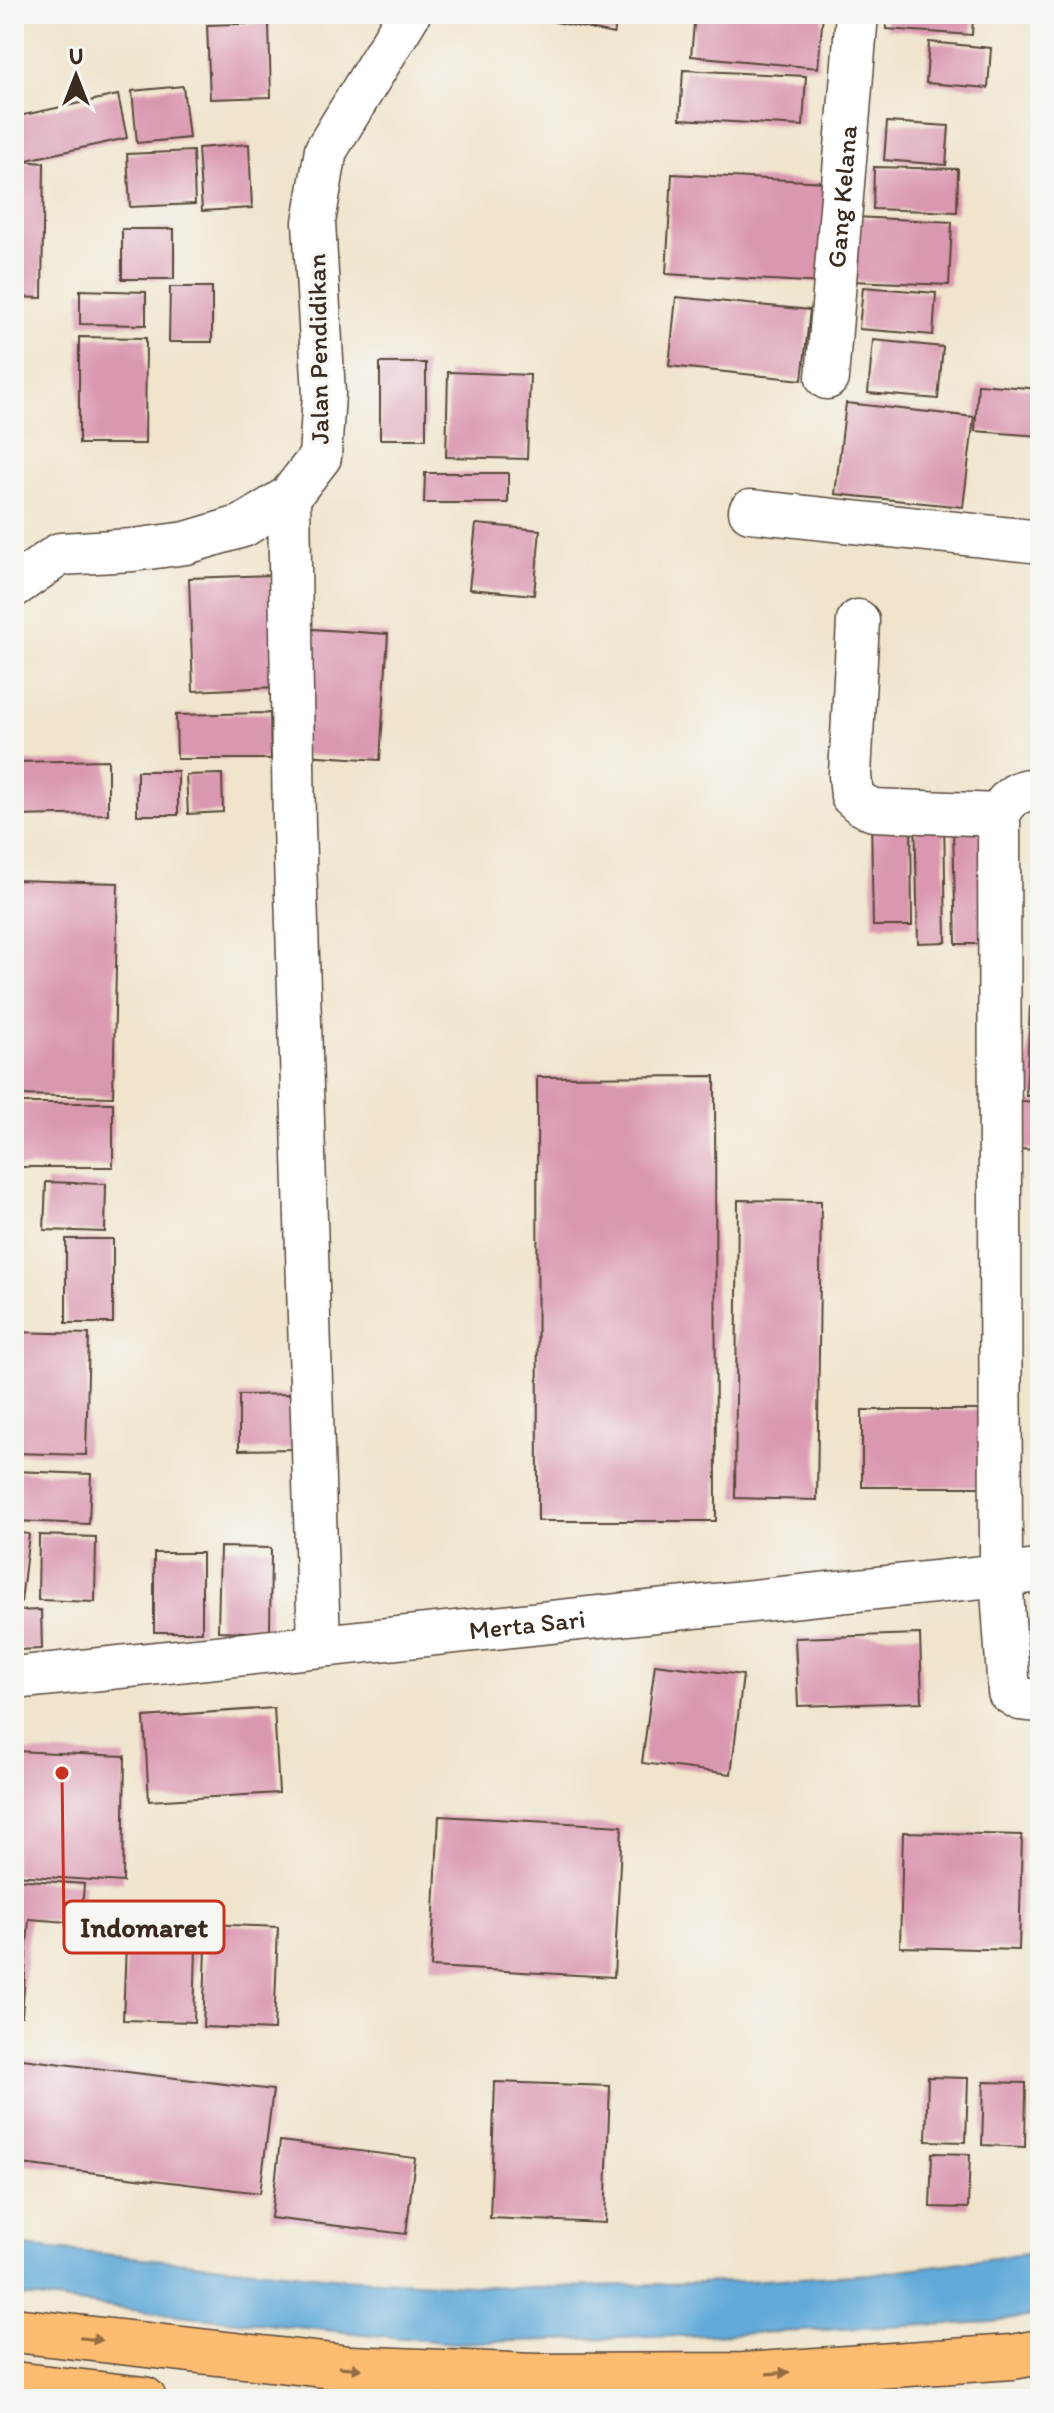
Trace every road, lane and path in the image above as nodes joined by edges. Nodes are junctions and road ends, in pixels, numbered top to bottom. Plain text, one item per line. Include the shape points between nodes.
1 (409, 14) edge
2 (857, 14) edge
3 (827, 378) dead end
4 (289, 497) junction
5 (750, 511) dead end
6 (1040, 542) edge
7 (14, 586) edge
8 (858, 621) dead end
9 (1040, 789) edge
10 (999, 815) junction
11 (1021, 1573) edge
12 (319, 1645) junction
13 (14, 1678) edge
14 (1040, 1701) edge
15 (14, 2330) edge
16 (1040, 2352) edge
17 (14, 2384) edge
18 (144, 2399) edge

1 - 4 street, Jalan Pendidikan via 326,150 314,222 324,394 320,457
2 - 3 street, Gang Kelana
4 - 7 street, Jalan Pendidikan via 243,526 186,543 60,554
4 - 12 street
5 - 6 street
8 - 10 street via 852,796 873,810
9 - 10 street via 1014,794
10 - 11 street
11 - 12 street, Merta Sari
11 - 14 street via 1009,1692
12 - 13 street, Merta Sari
15 -> 16 highway via 350,2368 534,2376 743,2375
17 - 18 highway

